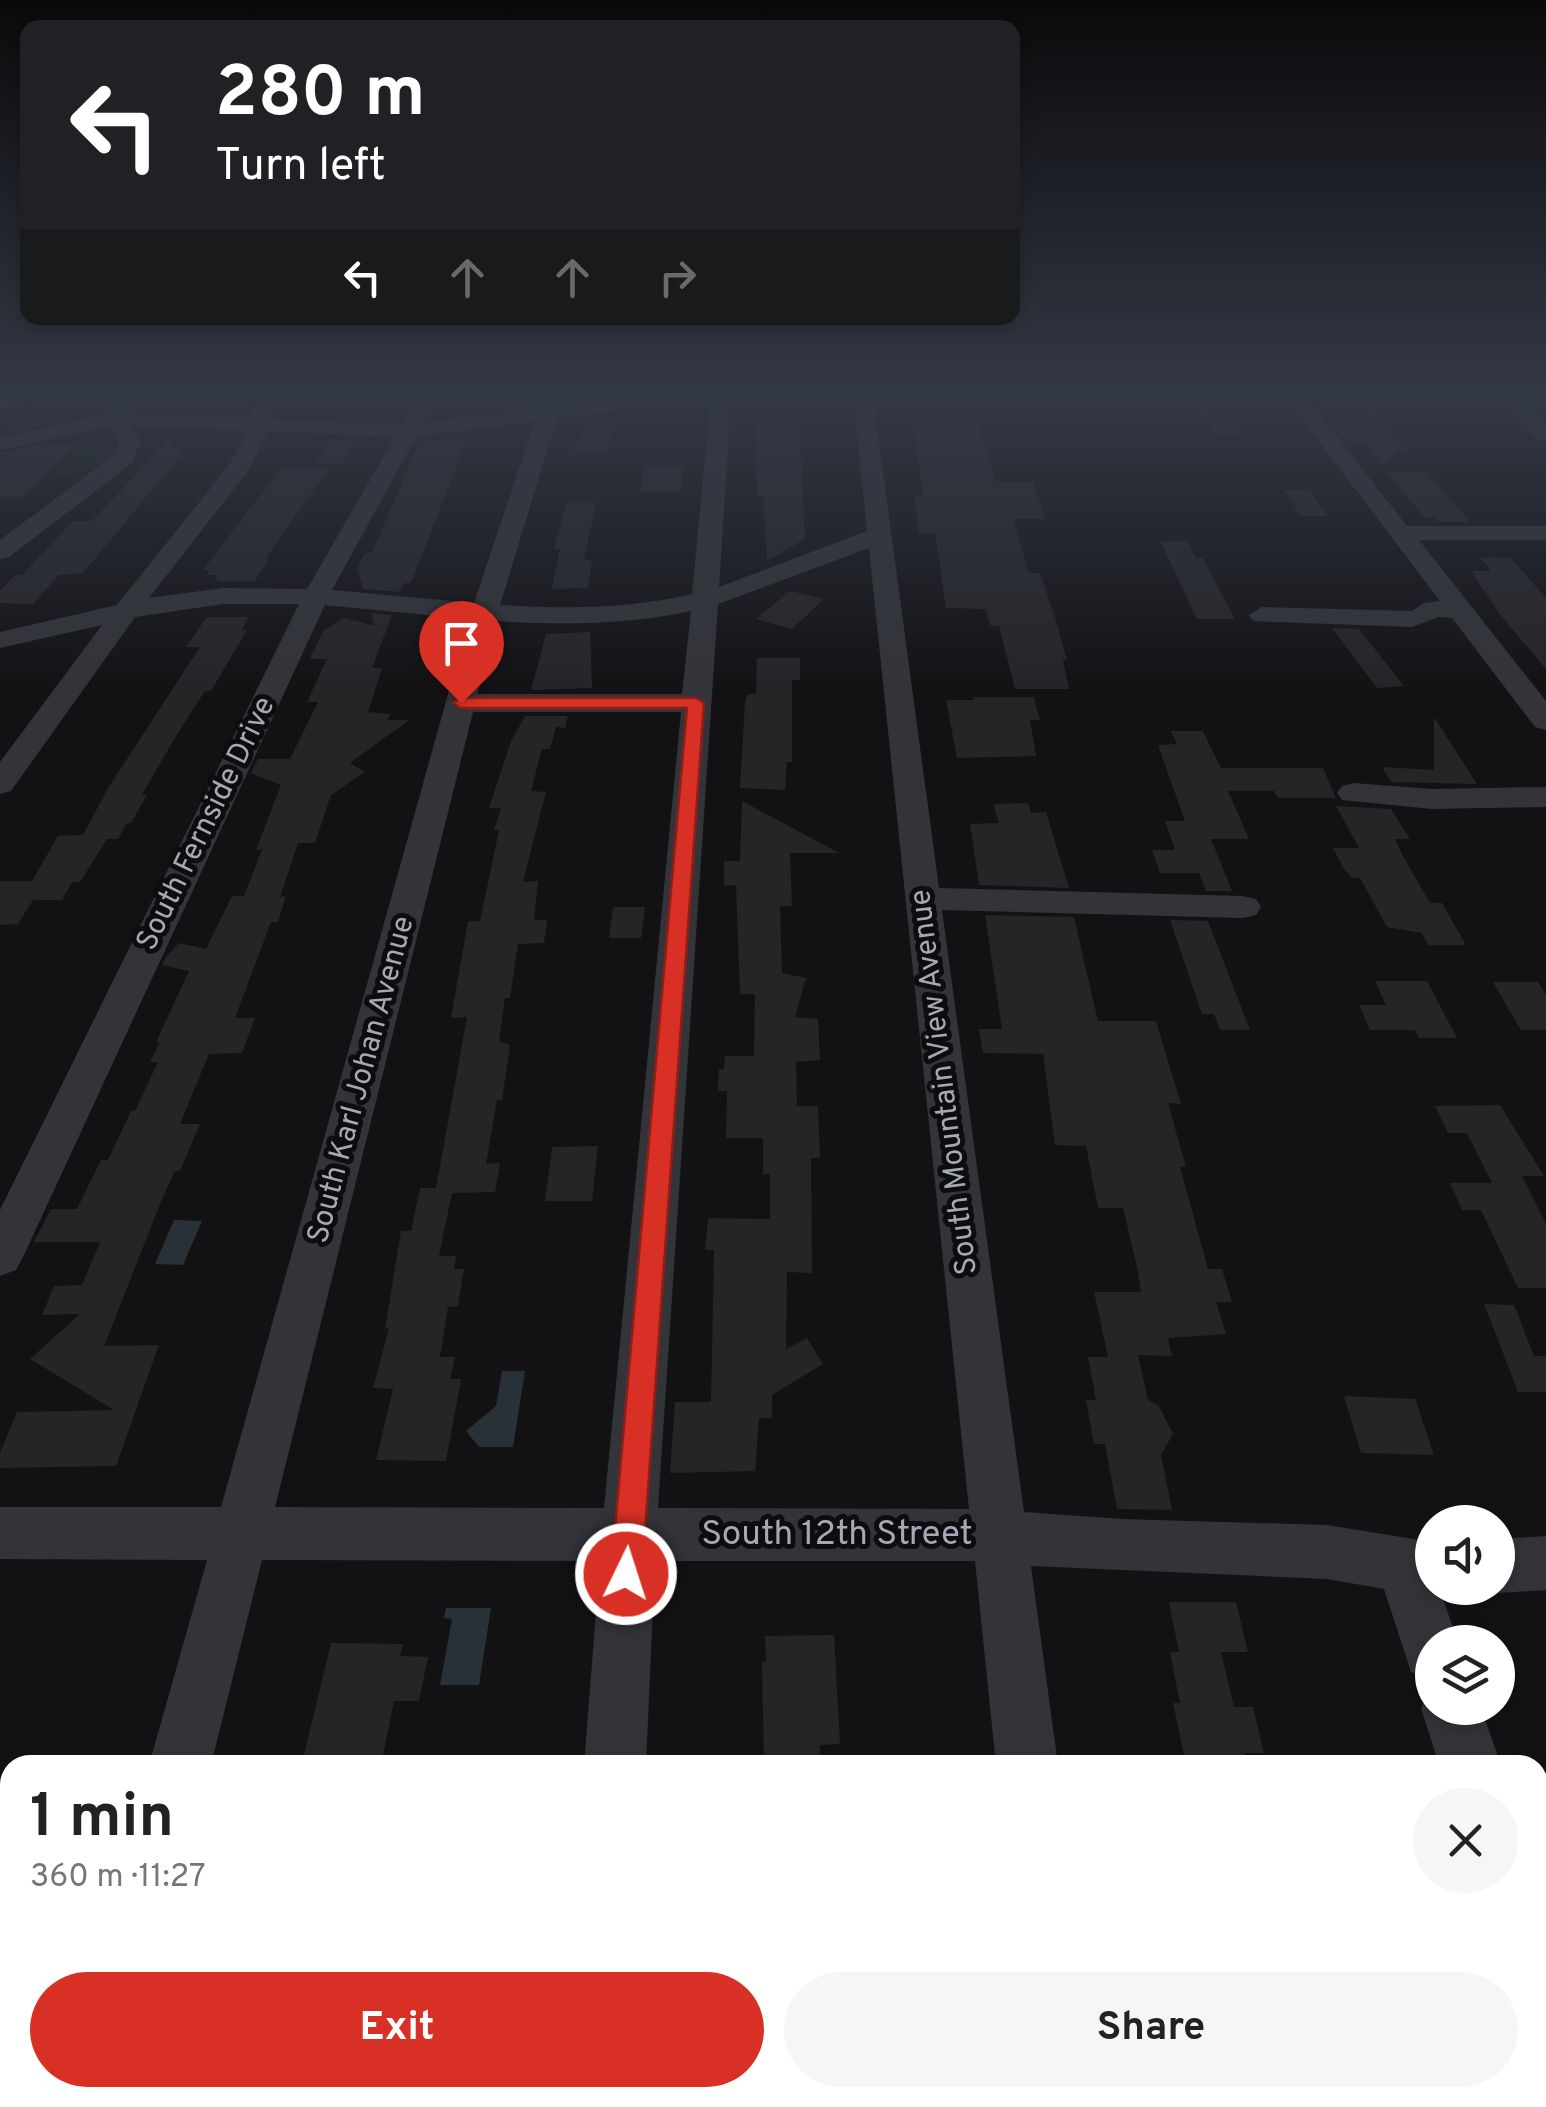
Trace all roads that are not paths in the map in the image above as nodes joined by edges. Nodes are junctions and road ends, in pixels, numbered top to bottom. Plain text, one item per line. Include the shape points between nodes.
1 (73, 496) edge
2 (217, 496) edge
3 (374, 496) edge
4 (521, 496) edge
5 (713, 496) edge
6 (874, 496) edge
7 (1372, 496) edge
8 (1400, 533) junction
9 (1546, 533) edge
10 (879, 535) junction
11 (0, 552) edge
12 (315, 598) junction
13 (704, 600) junction
14 (485, 610) junction
15 (1460, 610) junction
16 (126, 611) junction
17 (1262, 615) dead end
18 (0, 640) edge
19 (461, 703) junction
20 (696, 703) junction
21 (1546, 721) edge
22 (0, 784) edge
23 (1353, 793) dead end
24 (1546, 797) edge
25 (923, 899) junction
26 (1243, 907) dead end
27 (0, 1256) edge
28 (0, 1533) edge
29 (243, 1536) junction
30 (629, 1536) junction
31 (999, 1536) junction
32 (1546, 1563) edge
33 (1515, 1565) edge
34 (1415, 1567) edge
35 (1457, 1725) edge
36 (183, 1755) edge
37 (616, 1755) edge
38 (1026, 1755) edge
39 (1467, 1755) edge

1 - 11 street
2 - 16 street
3 - 12 street, South Fernside Drive
4 - 14 street, South Karl Johan Avenue
5 - 13 street
6 - 10 street, South Mountain View Avenue
7 - 8 street
8 - 9 street
8 - 15 street
10 - 13 street
10 - 25 street, South Mountain View Avenue
12 - 14 street
12 - 16 street via 226,596
12 - 27 street, South Fernside Drive
13 - 14 street via 594,616
13 - 20 street
14 - 19 street, South Karl Johan Avenue
15 - 17 street via 1433,608 1412,618
15 - 21 street
16 - 18 street
16 - 22 street
19 - 20 street
19 - 29 street, South Karl Johan Avenue
20 - 30 street
23 - 24 street
25 - 26 street
25 - 31 street, South Mountain View Avenue
28 - 29 street, South 12th Street
29 - 30 street, South 12th Street
29 - 36 street, South Karl Johan Avenue
30 - 31 street, South 12th Street
30 - 37 street
31 - 34 street, South 12th Street via 1115,1548 1329,1552
31 - 38 street, South Mountain View Avenue
32 - 33 street
35 - 39 street

